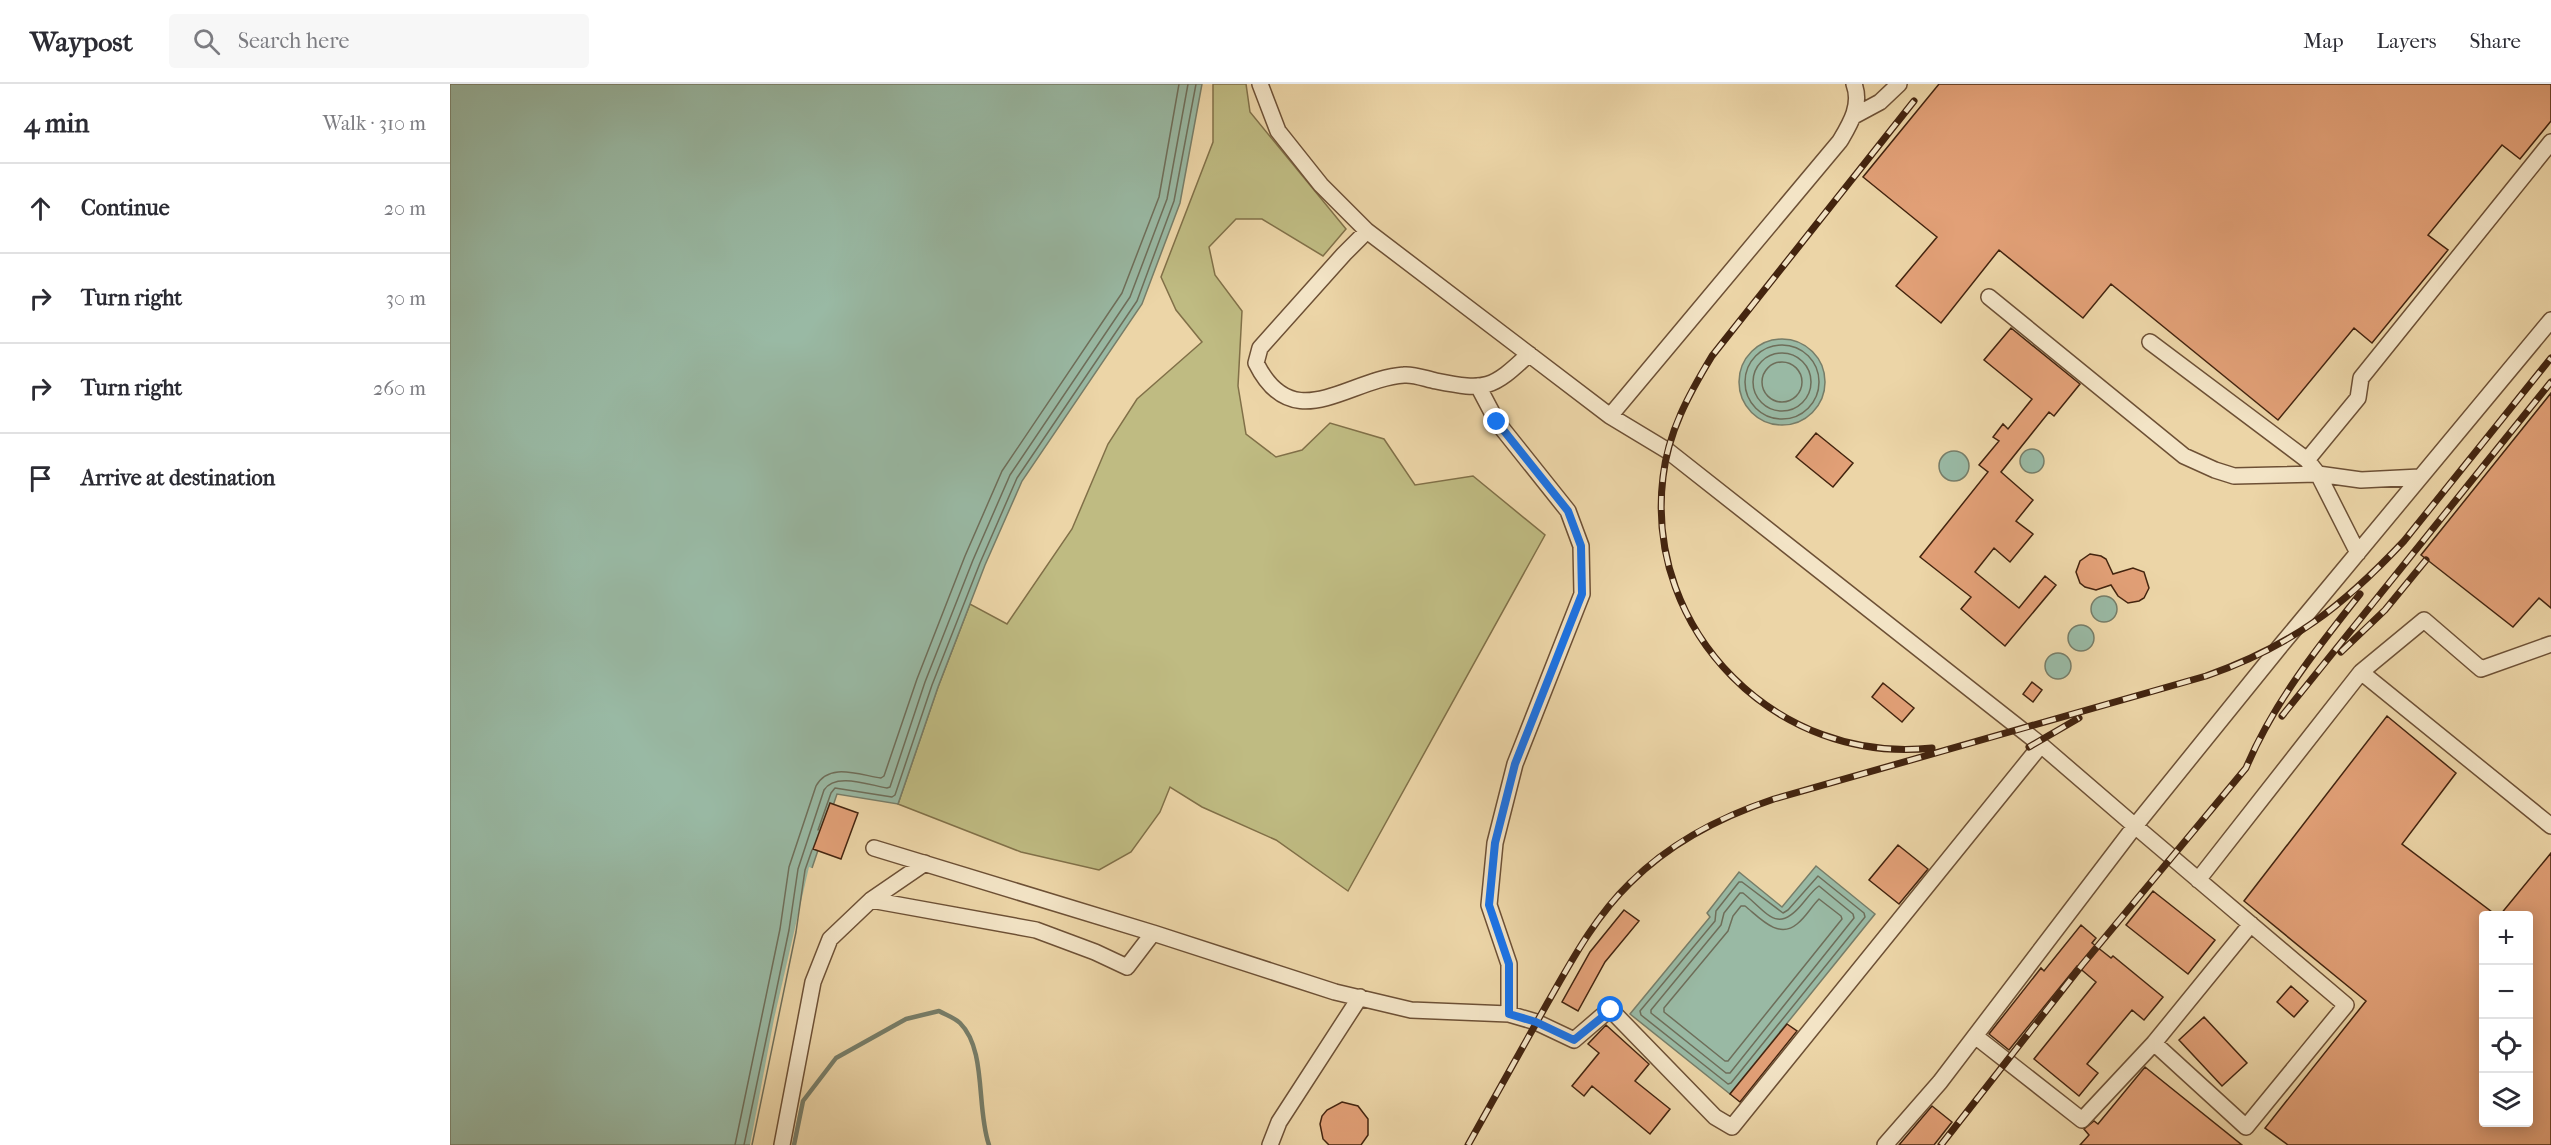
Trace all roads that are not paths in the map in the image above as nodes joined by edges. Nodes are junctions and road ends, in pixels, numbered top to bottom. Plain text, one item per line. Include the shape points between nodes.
1 (1260, 84) edge
2 (1854, 84) edge
3 (1899, 84) edge
4 (1854, 116) junction
5 (2551, 142) edge
6 (1367, 231) junction
7 (1989, 297) dead end
8 (2551, 320) edge
9 (2150, 342) dead end
10 (1529, 354) junction
11 (1478, 386) junction
12 (1610, 416) junction
13 (2307, 460) junction
14 (2318, 474) junction
15 (2420, 477) junction
16 (2358, 553) junction
17 (2551, 644) edge
18 (2361, 672) junction
19 (2041, 745) junction
20 (2135, 826) junction
21 (2551, 826) edge
22 (874, 848) dead end
23 (925, 863) junction
24 (2198, 880) junction
25 (871, 900) junction
26 (2251, 924) junction
27 (1153, 933) junction
28 (1360, 997) junction
29 (1509, 1014) junction
30 (1975, 1036) junction
31 (2154, 1043) junction
32 (782, 1145) edge
33 (1270, 1145) edge
34 (1885, 1145) edge

1 - 6 lane via 1278,131 1321,185
2 - 4 lane
3 - 4 lane via 1880,102
4 - 12 lane via 1840,141
5 - 13 lane via 2361,378 2358,398
6 - 10 lane
6 - 11 lane via 1260,348 1256,363 1264,380 1274,391 1296,401 1328,398 1381,379 1407,375 1464,387
7 - 14 lane via 2184,456 2234,476
8 - 15 lane
9 - 13 lane
10 - 11 lane via 1490,386
10 - 12 lane
11 - 29 lane via 1497,422 1568,511 1581,546 1582,594 1515,764 1495,843 1489,905 1509,964
12 - 19 lane via 1668,451
13 - 14 lane
14 - 15 lane via 2361,480
14 - 16 lane
15 - 16 lane
16 - 20 lane
17 - 18 lane via 2481,669 2424,620
18 - 21 lane
18 - 24 lane
19 - 20 lane
19 - 29 lane via 1732,1127 1715,1117 1611,1010 1574,1040
20 - 24 lane
20 - 30 lane
22 - 23 lane
23 - 25 lane
23 - 27 lane
24 - 26 lane
25 - 27 lane via 1036,930 1127,967
25 - 32 lane via 830,939 813,982
26 - 31 lane
26 - 31 lane via 2346,1005 2339,1014 2246,1127
27 - 28 lane
28 - 29 lane via 1412,1010
28 - 33 lane via 1279,1122
30 - 31 lane via 2082,1120
30 - 34 lane

